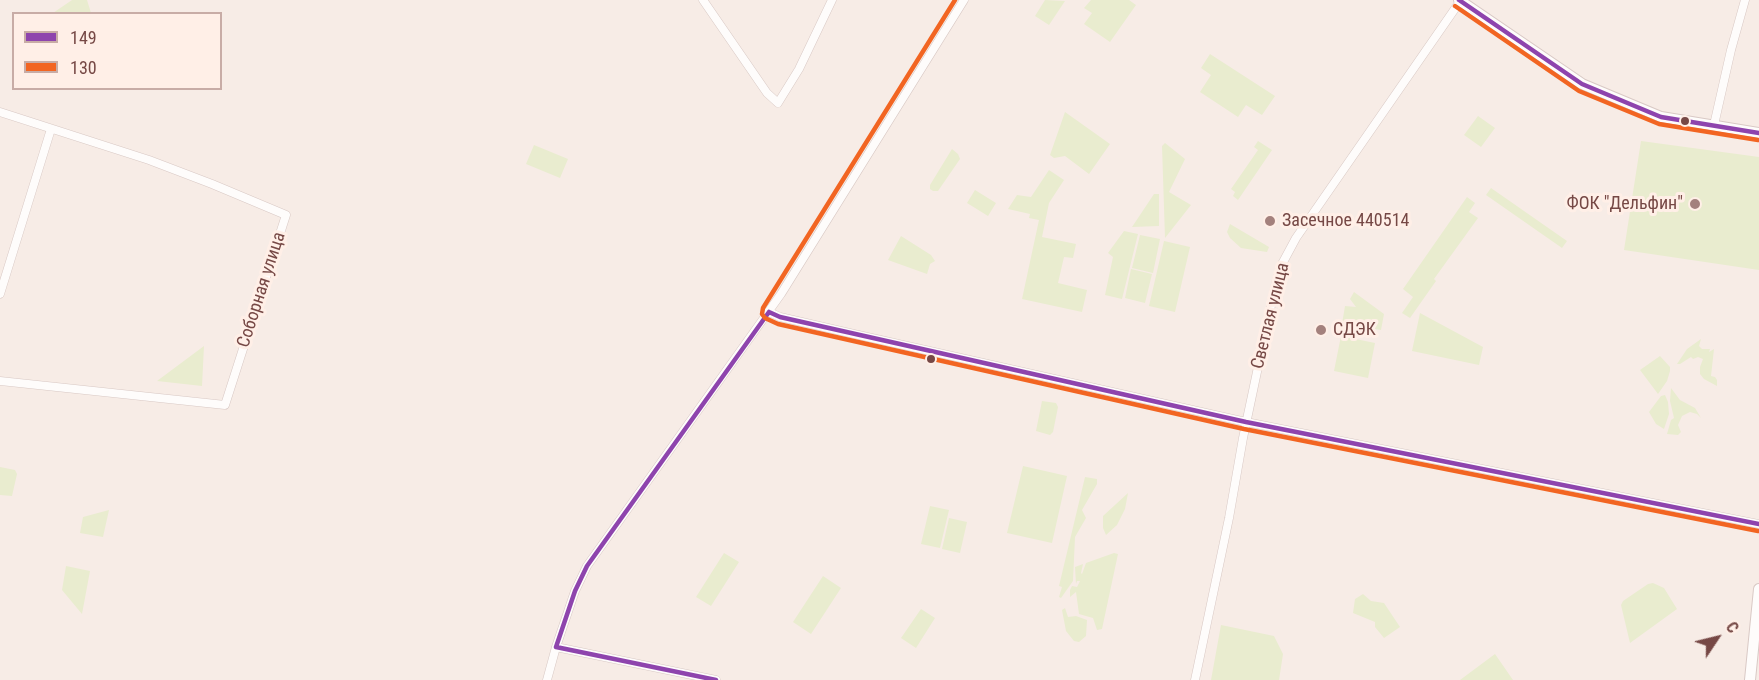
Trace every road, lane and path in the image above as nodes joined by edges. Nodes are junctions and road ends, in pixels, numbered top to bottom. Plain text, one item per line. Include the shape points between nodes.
1 (832, 0) edge
2 (963, 0) edge
3 (1460, 0) edge
4 (1745, 0) edge
5 (706, 1) edge
6 (0, 112) edge
7 (1714, 125) junction
8 (51, 129) junction
9 (1759, 133) edge
10 (0, 294) edge
11 (769, 312) junction
12 (0, 381) edge
13 (1246, 422) junction
14 (1759, 524) edge
15 (1759, 589) edge
16 (556, 646) junction
17 (547, 680) edge
18 (716, 680) edge
19 (1196, 680) edge
20 (1750, 680) edge

1 - 5 street via 778,103 766,93
2 - 11 street
3 - 7 main road via 1582,84 1661,117
3 - 13 street, Светлая улица via 1287,254 1276,282
4 - 7 street
6 - 8 street, Соборная улица
7 - 9 main road
8 - 10 street
8 - 12 street, Соборная улица via 149,160 286,215 225,405
11 - 13 street
11 - 16 street via 587,566 574,591
13 - 14 street
13 - 19 street, Светлая улица
15 - 20 main road
16 - 17 street
16 - 18 street

